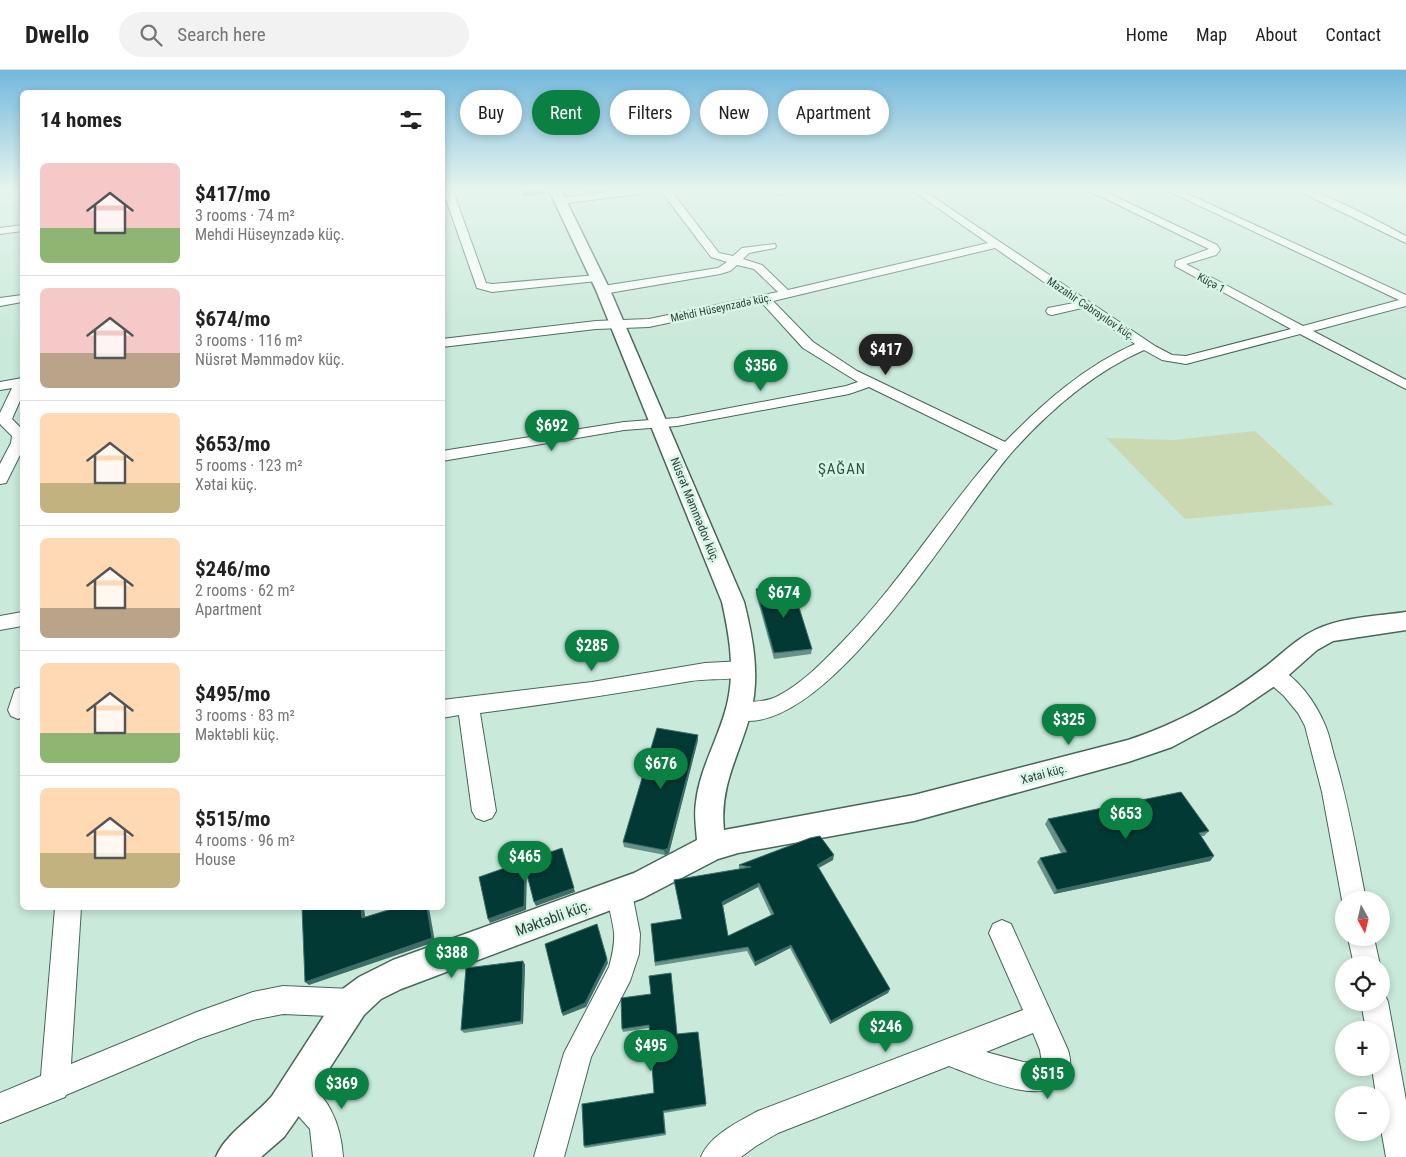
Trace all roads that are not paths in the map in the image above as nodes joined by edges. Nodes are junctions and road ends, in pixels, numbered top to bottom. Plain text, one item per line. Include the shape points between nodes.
1 (466, 239) edge
2 (578, 239) edge
3 (702, 239) edge
4 (986, 239) edge
5 (1196, 239) edge
6 (1275, 239) edge
7 (995, 245) junction
8 (771, 246) dead end
9 (734, 261) junction
10 (600, 284) junction
11 (786, 294) junction
12 (20, 299) edge
13 (765, 300) junction
14 (1406, 300) edge
15 (0, 302) edge
16 (1084, 304) junction
17 (1052, 311) dead end
18 (615, 324) junction
19 (1300, 329) junction
20 (445, 343) edge
21 (1144, 345) junction
22 (20, 382) edge
23 (868, 383) junction
24 (1406, 385) edge
25 (0, 386) edge
26 (20, 386) edge
27 (660, 424) junction
28 (20, 435) edge
29 (20, 438) edge
30 (1007, 449) junction
31 (445, 456) edge
32 (0, 479) edge
33 (20, 619) edge
34 (1406, 621) edge
35 (0, 623) edge
36 (744, 669) junction
37 (1273, 674) junction
38 (468, 705) junction
39 (445, 709) edge
40 (738, 712) junction
41 (484, 811) dead end
42 (712, 847) junction
43 (1352, 891) edge
44 (620, 893) junction
45 (68, 910) edge
46 (1002, 933) dead end
47 (352, 1003) junction
48 (1040, 1017) junction
49 (949, 1052) junction
50 (1387, 1076) edge
51 (55, 1087) junction
52 (296, 1092) junction
53 (0, 1108) edge
54 (234, 1157) edge
55 (328, 1157) edge
56 (549, 1157) edge
57 (716, 1157) edge
58 (1401, 1157) edge

1 - 10 street via 481,286
2 - 10 street, Nüsrət Məmmədov küç.
3 - 9 street via 713,253
4 - 7 street, Məzahir Cəbrayılov küç.
5 - 19 street, Küçə 1 via 1215,250 1180,264 1186,270
6 - 14 street
7 - 11 street, Mehdi Hüseynzadə küç.
7 - 16 street, Məzahir Cəbrayılov küç.
8 - 9 street via 746,250
9 - 10 street via 720,271
9 - 11 street via 758,267
10 - 18 street, Nüsrət Məmmədov küç.
11 - 13 street, Mehdi Hüseynzadə küç.
12 - 15 street
13 - 18 street, Mehdi Hüseynzadə küç. via 649,322
13 - 23 street via 808,345
14 - 19 street, Məzahir Cəbrayılov küç.
16 - 17 street
16 - 21 street, Məzahir Cəbrayılov küç.
18 - 20 street, Mehdi Hüseynzadə küç.
18 - 27 street, Nüsrət Məmmədov küç.
19 - 21 street, Məzahir Cəbrayılov küç. via 1182,362 1167,359
19 - 24 street, Küçə 1
21 - 30 street via 1119,356 1055,403
22 - 25 street
23 - 27 street via 849,390
23 - 30 street
26 - 28 street via 4,420
27 - 31 street via 624,426
27 - 36 street, Nüsrət Məmmədov küç. via 733,602
29 - 32 street
30 - 40 street via 863,633 823,674 785,702 754,712
33 - 35 street
34 - 37 street, Xətai küç. via 1325,635
36 - 38 street via 705,671 592,690
36 - 40 street, Nüsrət Məmmədov küç.
37 - 42 street, Xətai küç. via 1194,725 1128,751 914,808
37 - 43 street via 1305,707 1315,726 1333,792
38 - 39 street
38 - 41 street
40 - 42 street, Nüsrət Məmmədov küç. via 709,799
42 - 44 street, Məktəbli küç.
44 - 47 street, Məktəbli küç. via 393,976 370,988
44 - 56 street via 627,934 626,954 621,972 578,1053
45 - 51 street
46 - 48 street
47 - 51 street via 283,1000 254,1006 197,1026
47 - 52 street, Məktəbli küç.
48 - 49 street
48 - 49 street via 1056,1055 1057,1068 1052,1076 1040,1080 1023,1077
49 - 57 street via 769,1122
50 - 58 street
51 - 53 street
52 - 54 street, Məktəbli küç. via 270,1124
52 - 55 street via 318,1112 324,1124

